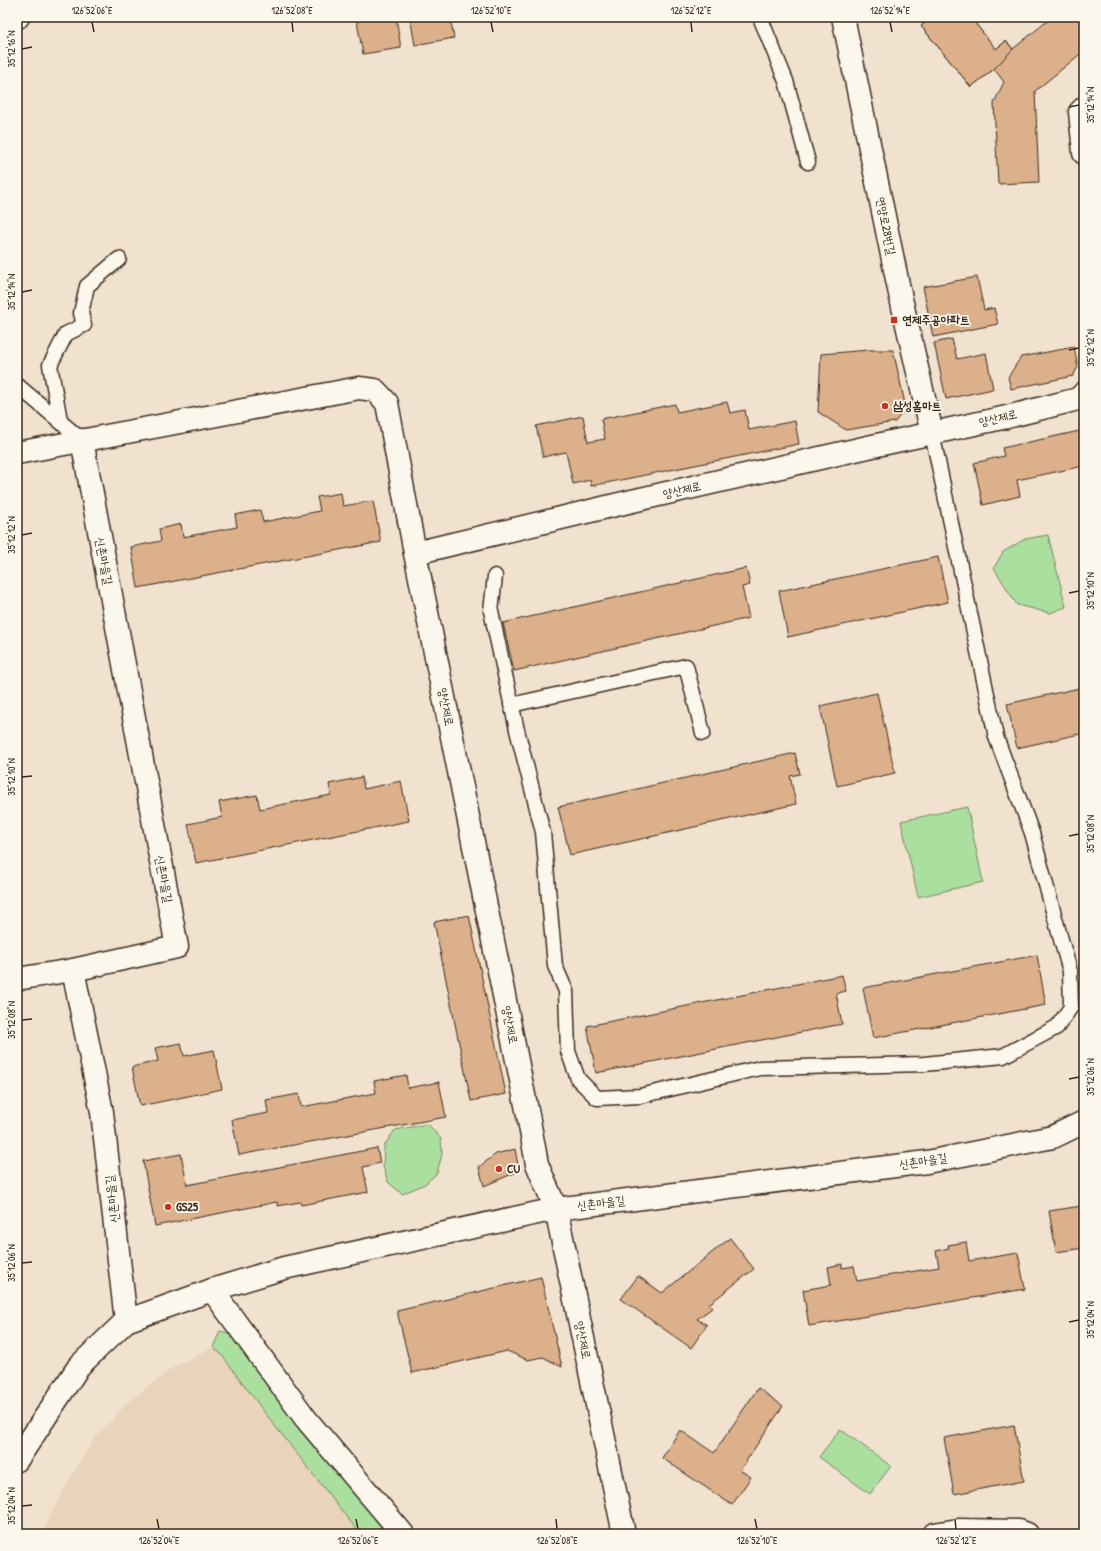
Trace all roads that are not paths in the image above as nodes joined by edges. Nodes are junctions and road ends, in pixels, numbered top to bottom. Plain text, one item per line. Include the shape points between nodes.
1 (760, 17) edge
2 (843, 17) edge
3 (1084, 108) edge
4 (1084, 153) edge
5 (808, 162) dead end
6 (119, 259) dead end
7 (17, 385) edge
8 (1084, 393) edge
9 (60, 420) junction
10 (932, 433) junction
11 (82, 440) junction
12 (17, 454) edge
13 (415, 553) junction
14 (495, 576) dead end
15 (511, 705) junction
16 (703, 732) dead end
17 (73, 970) junction
18 (17, 979) edge
19 (1084, 1122) edge
20 (556, 1209) junction
21 (212, 1290) junction
22 (126, 1321) junction
23 (17, 1460) edge
24 (403, 1534) edge
25 (624, 1534) edge
26 (934, 1534) edge
27 (1027, 1534) edge

1 - 5 lane via 786,81
2 - 10 street, 연양로28번길 via 900,294
3 - 4 street via 1080,112
6 - 9 lane via 87,286 81,313 84,325 66,334 50,365
7 - 9 lane
8 - 10 street, 양산제로 via 1078,399
9 - 11 lane
10 - 13 street, 양산제로
10 - 15 lane via 996,737 1032,833 1070,971 1071,1007 1057,1027 1003,1056 924,1064 760,1068 640,1096 597,1098 578,1079 568,1051 566,991 555,966 543,832
11 - 12 street
11 - 13 street via 359,388 375,390 387,403
11 - 17 street, 신촌마을길 via 177,947
13 - 20 street, 양산제로 via 537,1164
14 - 15 lane via 491,611
15 - 16 lane via 686,666
17 - 18 street
17 - 22 street, 신촌마을길 via 102,1112
19 - 20 street, 신촌마을길 via 1053,1137 927,1162
20 - 21 street, 신촌마을길 via 284,1268
20 - 25 street, 양산제로
21 - 22 street, 신촌마을길
21 - 24 street via 306,1420
22 - 23 street, 신촌마을길 via 79,1366
26 - 27 street via 958,1530 1019,1531

